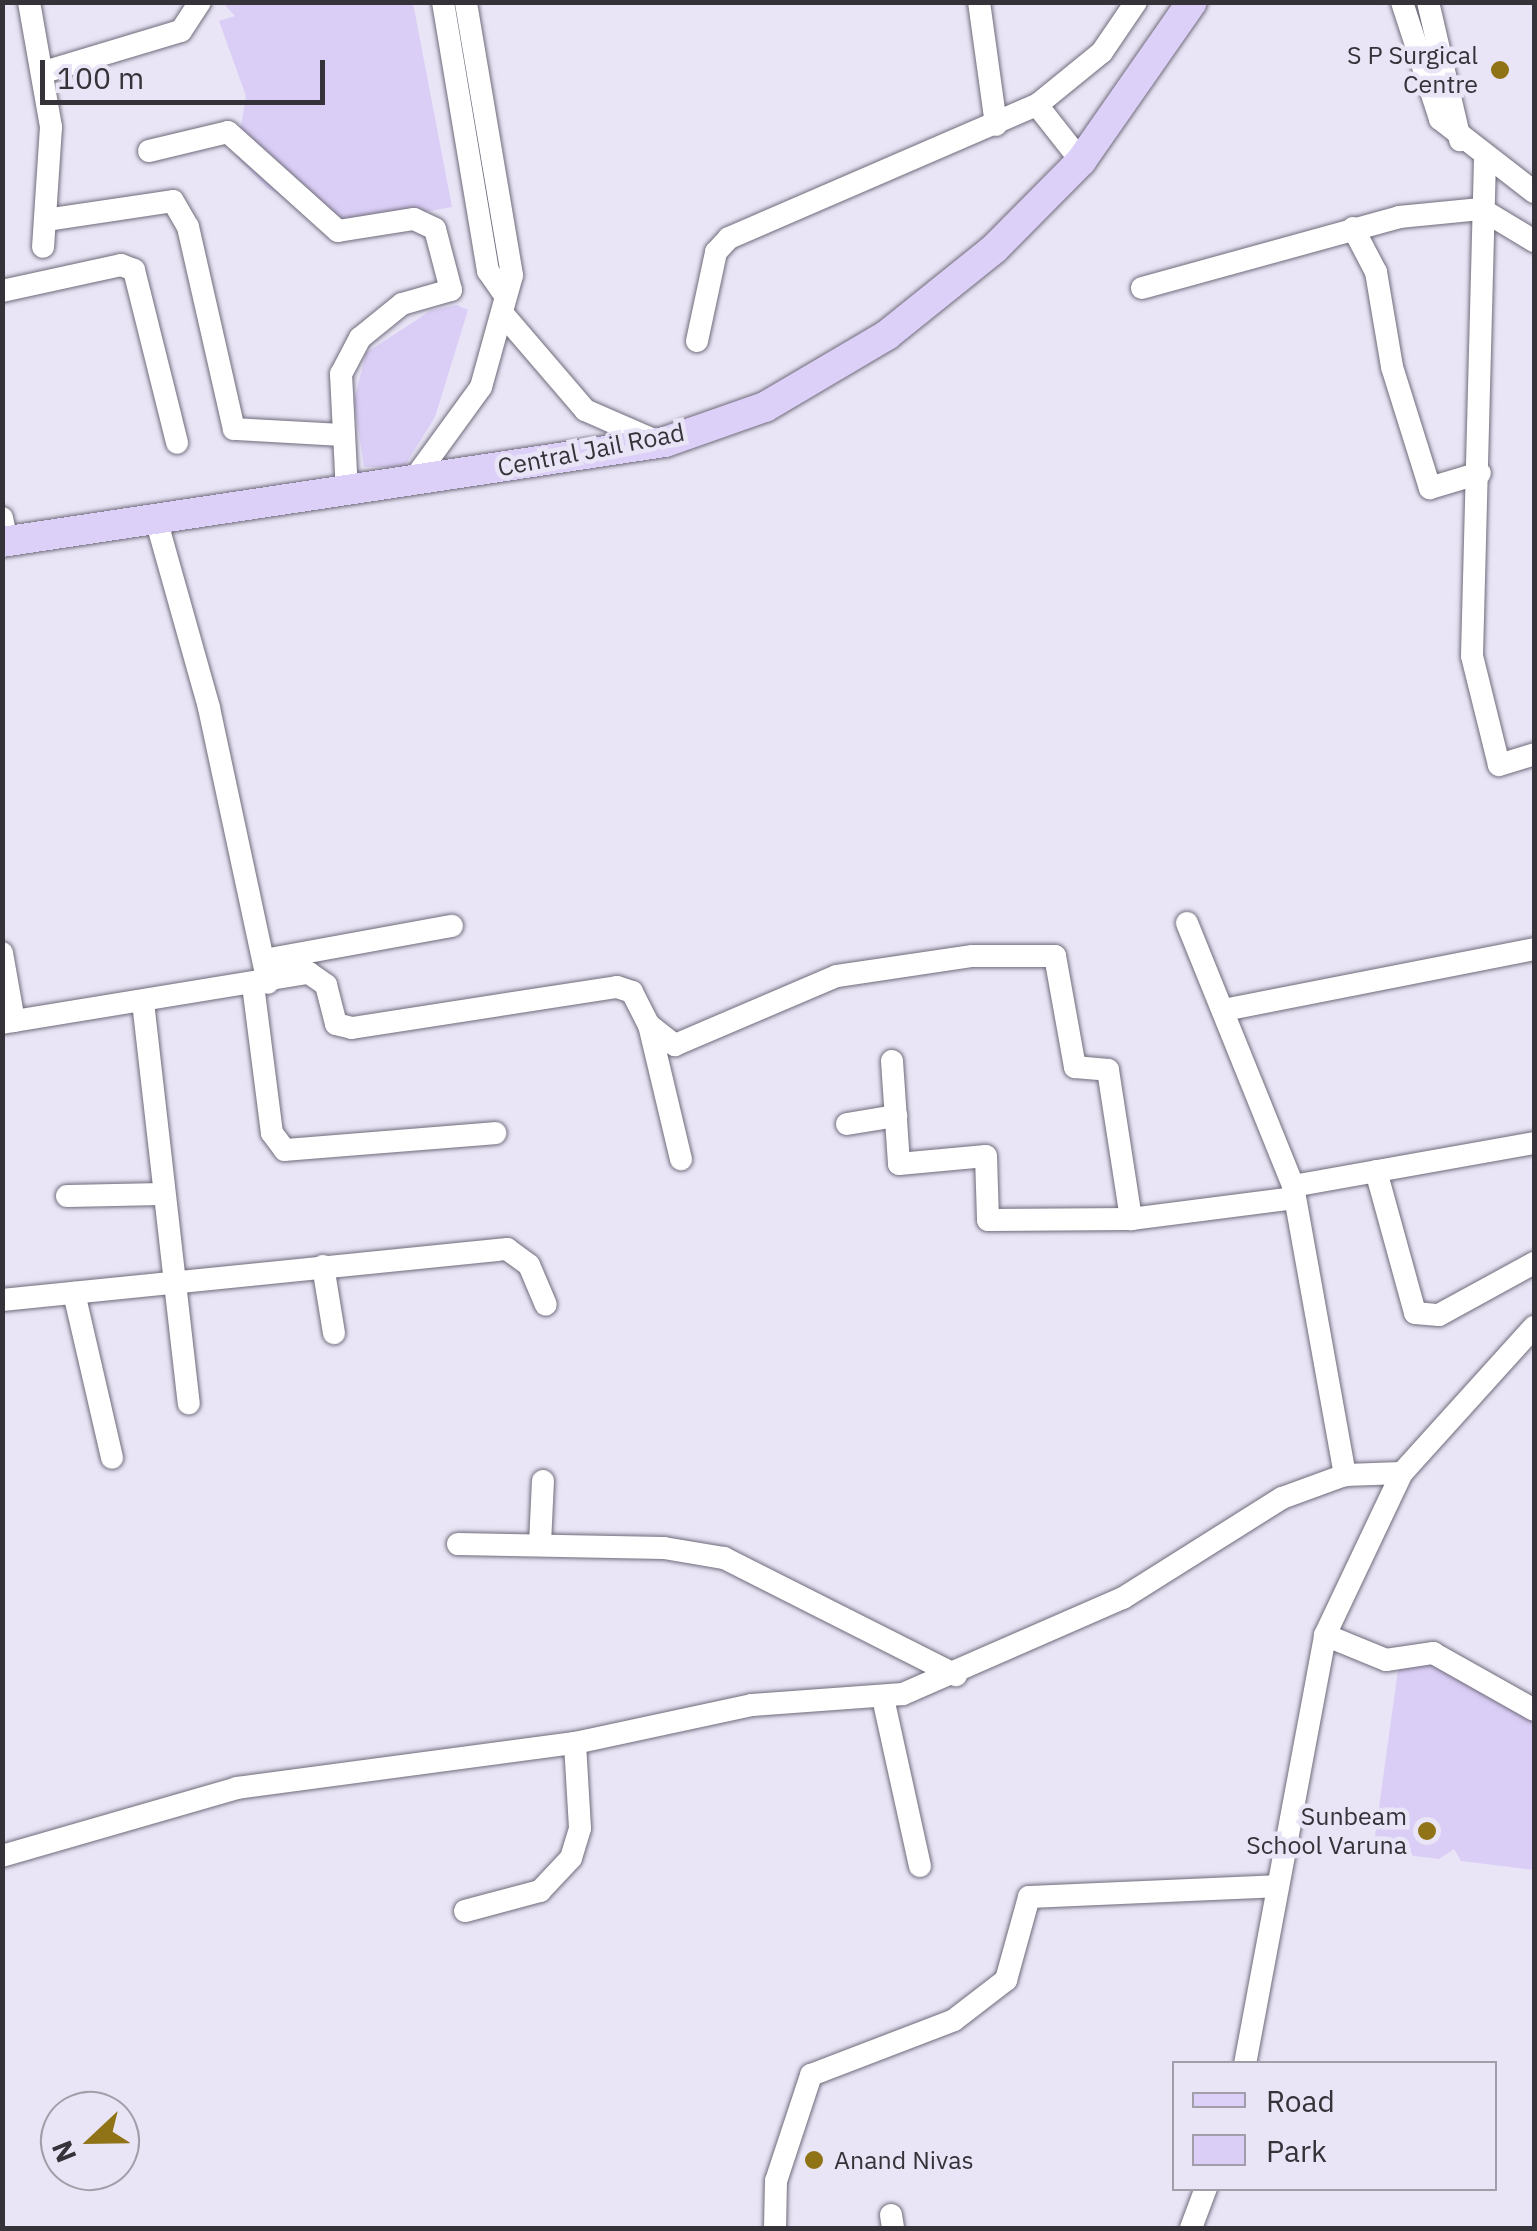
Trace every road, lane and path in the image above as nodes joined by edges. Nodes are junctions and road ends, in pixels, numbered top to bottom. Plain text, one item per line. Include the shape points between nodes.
1 (30, 2) edge
2 (200, 2) edge
3 (443, 2) edge
4 (466, 2) edge
5 (979, 2) edge
6 (1136, 2) edge
7 (1192, 2) edge
8 (1402, 2) edge
9 (1428, 2) edge
10 (44, 72) junction
11 (1037, 105) junction
12 (996, 125) junction
13 (1460, 140) junction
14 (149, 151) dead end
15 (1485, 159) junction
16 (1081, 161) junction
17 (1524, 174) edge
18 (1534, 192) edge
19 (1482, 209) junction
20 (46, 220) junction
21 (1353, 228) junction
22 (1534, 240) edge
23 (43, 247) dead end
24 (1142, 288) dead end
25 (451, 290) junction
26 (2, 292) edge
27 (501, 298) junction
28 (697, 341) dead end
29 (340, 435) junction
30 (665, 442) junction
31 (177, 443) dead end
32 (1480, 473) junction
33 (412, 482) junction
34 (347, 492) junction
35 (156, 519) junction
36 (4, 534) edge
37 (1534, 754) edge
38 (1188, 923) dead end
39 (452, 926) dead end
40 (1534, 950) edge
41 (2, 952) edge
42 (262, 976) junction
43 (143, 1002) junction
44 (1224, 1010) junction
45 (8, 1022) edge
46 (649, 1025) junction
47 (892, 1061) dead end
48 (896, 1116) junction
49 (847, 1124) dead end
50 (495, 1134) dead end
51 (1534, 1142) edge
52 (681, 1159) dead end
53 (1376, 1171) junction
54 (1294, 1192) junction
55 (164, 1194) junction
56 (67, 1196) dead end
57 (1131, 1219) junction
58 (1534, 1264) edge
59 (323, 1266) junction
60 (171, 1282) junction
61 (74, 1293) junction
62 (2, 1300) edge
63 (546, 1305) dead end
64 (334, 1333) dead end
65 (1528, 1335) edge
66 (189, 1404) dead end
67 (112, 1458) dead end
68 (1402, 1473) junction
69 (1345, 1475) junction
70 (543, 1481) dead end
71 (458, 1544) dead end
72 (540, 1544) junction
73 (1323, 1644) junction
74 (956, 1675) junction
75 (883, 1698) junction
76 (1534, 1710) edge
77 (575, 1744) junction
78 (2, 1856) edge
79 (920, 1866) dead end
80 (1276, 1886) junction
81 (465, 1911) dead end
82 (1246, 2061) edge
83 (1205, 2191) edge
84 (775, 2228) edge
85 (1191, 2228) edge

1 - 10 street
2 - 10 street via 181,30
3 - 27 street
4 - 27 street via 512,268
5 - 12 street
6 - 11 street via 1102,52
7 - 16 main road, Central Jail Road
8 - 13 street via 1433,108
9 - 13 street
10 - 20 street
11 - 12 street
11 - 16 street
12 - 28 street via 729,238 716,252
13 - 15 street
14 - 25 street via 228,132 338,231 426,222
15 - 17 street
15 - 19 street
16 - 30 main road, Central Jail Road via 994,249 887,335 765,407
17 - 18 street
19 - 21 street
19 - 22 street
19 - 32 street
20 - 23 street
20 - 29 street via 173,201 188,227 234,429
21 - 24 street
21 - 32 street via 1376,272 1392,367 1430,488
25 - 27 street
25 - 29 street via 402,304 360,338 342,374
26 - 31 street via 121,265 134,270
27 - 30 street via 599,422
27 - 33 street via 481,387
29 - 34 street
30 - 33 main road, Central Jail Road
32 - 37 street via 1472,656 1498,765
33 - 34 main road, Central Jail Road
34 - 35 main road, Central Jail Road
35 - 36 main road, Central Jail Road
35 - 42 street
38 - 44 street
39 - 42 street
40 - 44 street
41 - 45 street
42 - 43 street
42 - 46 street via 320,978 328,1013 352,1028 617,988 632,992
42 - 50 street via 272,1133 285,1150
43 - 45 street
43 - 55 street
44 - 54 street
46 - 52 street
46 - 57 street via 685,1044 836,976 973,956 1054,956 1075,1067 1108,1070
47 - 48 street
48 - 49 street
48 - 57 street via 900,1164 986,1156 988,1220
51 - 53 street
53 - 54 street
53 - 58 street via 1415,1313 1439,1315
54 - 57 street
54 - 69 street
55 - 56 street
55 - 60 street
59 - 60 street
59 - 63 street via 508,1249 529,1265
59 - 64 street
60 - 61 street
60 - 66 street
61 - 62 street
61 - 67 street
65 - 68 street
68 - 69 street
68 - 73 street
69 - 74 street via 1250,1513 1123,1598
70 - 72 street
71 - 72 street
72 - 74 street via 724,1558
73 - 76 street via 1386,1660 1433,1653
73 - 80 street via 1304,1711
74 - 75 street
75 - 77 street via 752,1705
75 - 79 street
77 - 78 street via 237,1788
77 - 81 street via 580,1828 571,1858 540,1891
80 - 82 street
80 - 84 street via 1029,1897 1006,1980 954,2020 811,2075 776,2182
83 - 85 street

